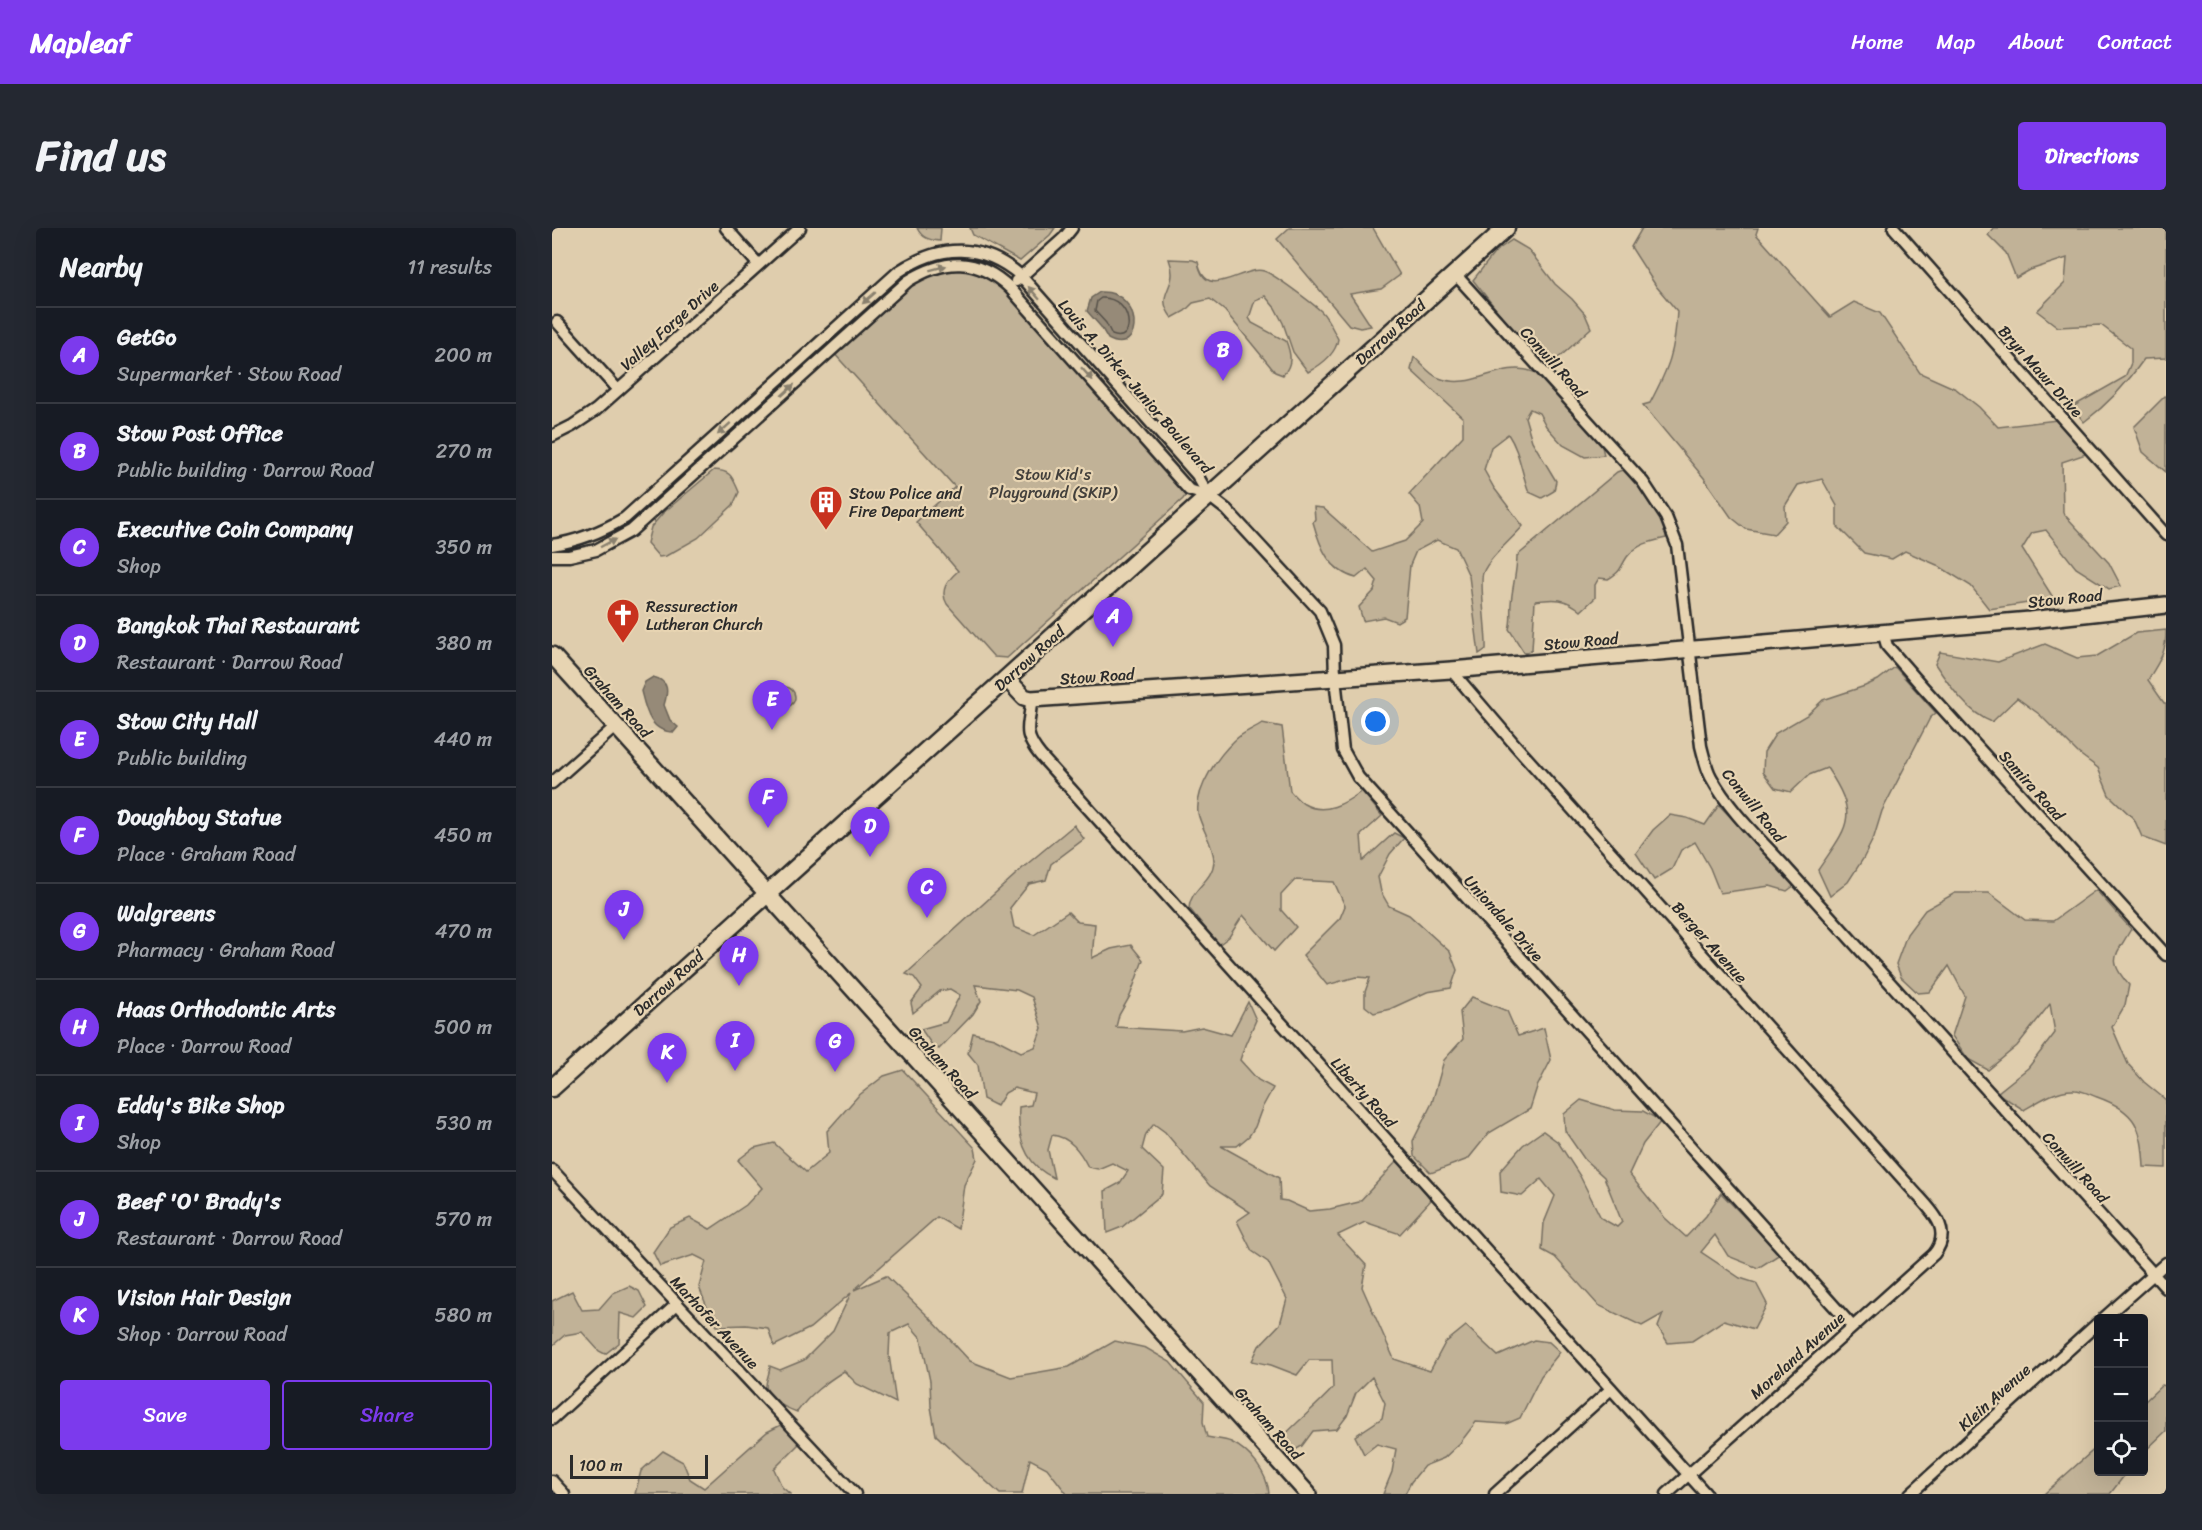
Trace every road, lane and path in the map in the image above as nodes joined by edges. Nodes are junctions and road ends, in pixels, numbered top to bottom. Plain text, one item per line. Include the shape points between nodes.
1 (726, 228) edge
2 (800, 228) edge
3 (1072, 228) edge
4 (1506, 228) edge
5 (1894, 228) edge
6 (758, 264) junction
7 (1455, 274) junction
8 (1021, 276) junction
9 (1010, 288) junction
10 (557, 322) dead end
11 (618, 390) junction
12 (552, 436) edge
13 (1209, 496) junction
14 (2166, 535) edge
15 (552, 545) edge
16 (552, 556) edge
17 (2166, 606) edge
18 (1883, 632) junction
19 (1690, 650) junction
20 (552, 655) edge
21 (1451, 670) junction
22 (1335, 678) junction
23 (1006, 679) junction
24 (1031, 699) junction
25 (616, 726) junction
26 (552, 783) edge
27 (767, 894) junction
28 (2166, 955) edge
29 (552, 1088) edge
30 (552, 1170) edge
31 (1943, 1236) joint
32 (2166, 1263) edge
33 (2153, 1274) junction
34 (2166, 1288) edge
35 (677, 1304) junction
36 (2108, 1314) edge
37 (1852, 1326) junction
38 (2094, 1327) edge
39 (1611, 1389) junction
40 (552, 1419) edge
41 (1688, 1474) junction
42 (552, 1481) edge
43 (1303, 1492) edge
44 (564, 1494) edge
45 (855, 1494) edge
46 (1495, 1494) edge
47 (1666, 1494) edge
48 (1706, 1494) edge
49 (1910, 1494) edge

1 - 6 street
2 - 6 street, Valley Forge Drive
3 - 8 street
4 - 7 main road, Darrow Road
5 - 14 street, Bryn Mawr Drive
6 - 11 street, Valley Forge Drive
7 - 13 main road, Darrow Road
7 - 19 street, Conwill Road via 1659,505 1677,545
8 - 9 street
13 -> 8 street, Louis A. Dirker Junior Boulevard via 1197,475
8 -> 15 street, Louis A. Dirker Junior Boulevard via 1002,262 973,253 943,251 914,261 625,518 575,542
9 -> 13 street, Louis A. Dirker Junior Boulevard via 1190,490
16 -> 9 street, Louis A. Dirker Junior Boulevard via 596,550 631,531 923,272 941,265 961,264 994,275
10 - 11 street
11 - 12 street, Valley Forge Drive via 585,418
13 - 22 street, Uniondale Drive via 1227,510 1320,610 1334,645
13 - 23 main road, Darrow Road
17 - 18 street, Stow Road
18 - 19 street, Stow Road
18 - 28 street, Samira Road via 1887,646 1908,670
19 - 21 street, Stow Road
19 - 33 street, Conwill Road via 1701,746 1711,777 1724,795
20 - 25 street, Graham Road
21 - 22 street, Stow Road
21 - 31 street, Berger Avenue via 1911,1188 1941,1225
22 - 24 street, Stow Road
22 - 37 street, Uniondale Drive via 1343,750 1358,777
23 - 24 street
23 - 27 main road, Darrow Road
24 - 39 street, Liberty Road via 1027,734 1040,755
25 - 26 street
25 - 27 street, Graham Road
27 - 29 main road, Darrow Road
27 - 43 street, Graham Road
30 - 35 street, Marhofer Avenue
31 - 37 street, Moreland Avenue via 1934,1254
32 - 33 street
33 - 34 street, Conwill Road
33 - 36 street
35 - 40 street
35 - 45 street, Marhofer Avenue
37 - 41 street, Moreland Avenue
38 - 49 street, Klein Avenue
39 - 41 street, Liberty Road
39 - 46 street
41 - 47 street, Moreland Avenue
41 - 48 street, Liberty Road
42 - 44 street

